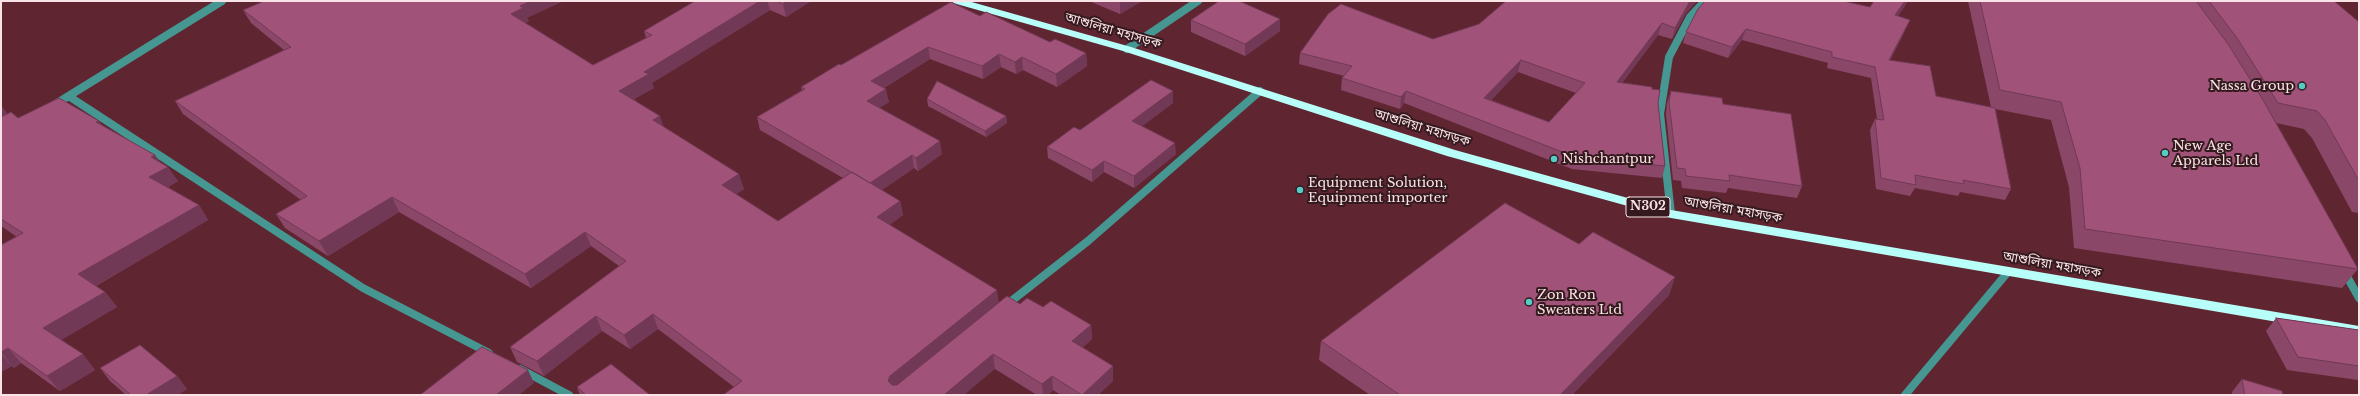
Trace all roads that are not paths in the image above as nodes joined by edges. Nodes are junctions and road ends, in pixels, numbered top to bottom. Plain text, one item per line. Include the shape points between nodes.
1 (222, 1) edge
2 (957, 1) edge
3 (1198, 1) edge
4 (1705, 1) edge
5 (1127, 49) junction
6 (1260, 91) junction
7 (70, 98) junction
8 (49, 108) edge
9 (1671, 214) junction
10 (2340, 264) edge
11 (2008, 272) junction
12 (2359, 298) edge
13 (996, 314) edge
14 (2359, 331) edge
15 (500, 359) edge
16 (514, 366) edge
17 (569, 395) edge
18 (1904, 395) edge

1 - 7 street
2 - 5 highway, আশুলিয়া মহাসড়ক / N302
3 - 5 street
4 - 9 street via 1690,17 1669,57 1660,114
5 - 6 highway, আশুলিয়া মহাসড়ক / N302
6 - 9 highway, আশুলিয়া মহাসড়ক / N302 via 1451,153
6 - 13 street via 1088,241
7 - 8 street
7 - 15 street via 363,288 478,351
9 - 11 highway, আশুলিয়া মহাসড়ক / N302
10 - 12 street
11 - 14 highway, আশুলিয়া মহাসড়ক / N302
11 - 18 street
16 - 17 street

